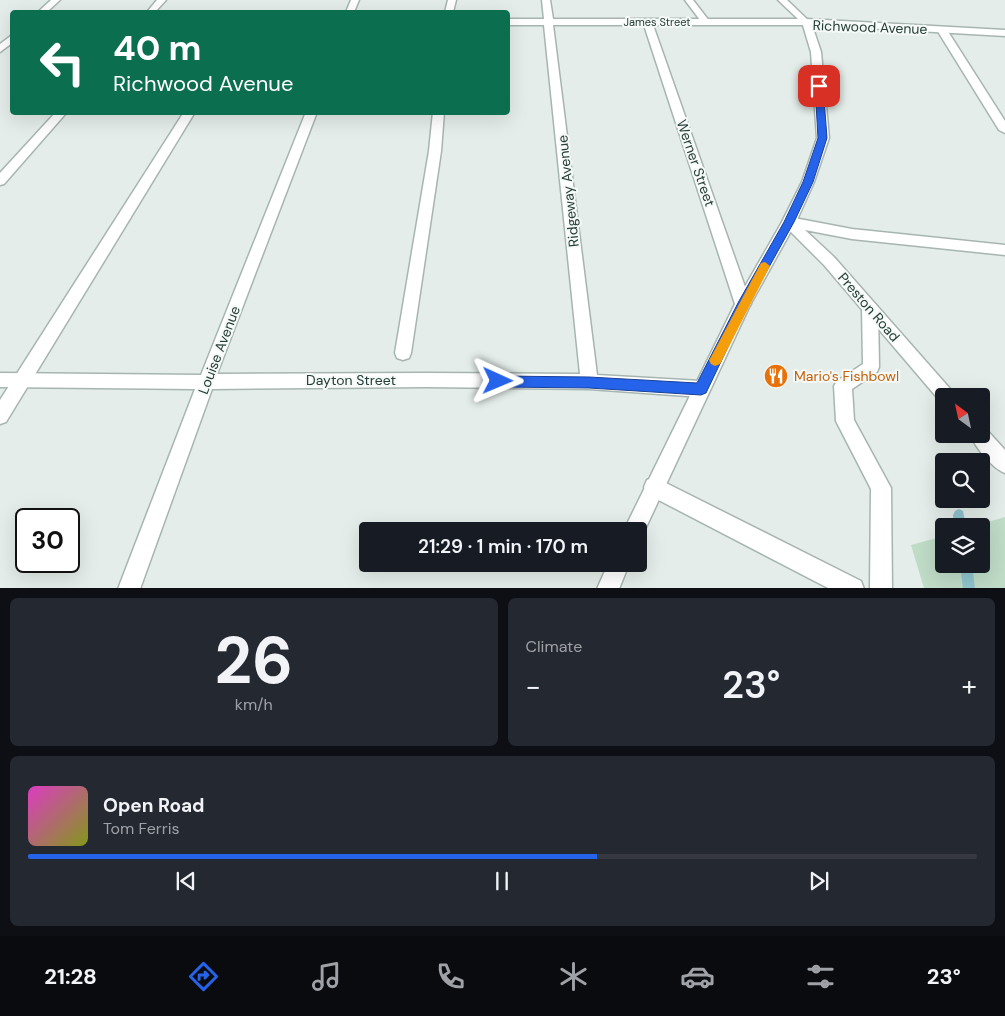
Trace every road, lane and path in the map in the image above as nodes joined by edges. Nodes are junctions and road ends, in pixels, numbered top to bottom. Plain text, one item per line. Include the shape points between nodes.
1 (56, 0) edge
2 (162, 0) edge
3 (546, 0) edge
4 (689, 0) edge
5 (782, 0) edge
6 (44, 10) edge
7 (154, 10) edge
8 (510, 22) edge
9 (549, 22) junction
10 (648, 22) junction
11 (706, 22) junction
12 (806, 22) junction
13 (942, 30) junction
14 (1005, 33) edge
15 (10, 40) edge
16 (0, 49) edge
17 (59, 115) edge
18 (188, 115) edge
19 (311, 115) edge
20 (439, 115) edge
21 (1005, 130) edge
22 (0, 181) edge
23 (789, 222) junction
24 (1005, 250) edge
25 (743, 304) junction
26 (870, 308) junction
27 (403, 353) dead end
28 (0, 380) edge
29 (24, 380) junction
30 (206, 382) junction
31 (589, 382) junction
32 (939, 388) edge
33 (701, 389) junction
34 (0, 416) edge
35 (987, 443) edge
36 (1005, 464) edge
37 (654, 486) junction
38 (638, 522) edge
39 (615, 572) edge
40 (129, 588) edge
41 (608, 588) edge
42 (853, 588) edge
43 (881, 588) edge

1 - 6 street
2 - 7 street
3 - 9 street, Ridgeway Avenue
4 - 11 street
5 - 12 street
8 - 9 street, James Street
9 - 10 street, James Street
9 - 31 street, Ridgeway Avenue
10 - 11 street, James Street
10 - 25 street, Werner Street
11 - 12 street, James Street
12 - 13 street, Richwood Avenue
12 - 23 street, Richwood Avenue via 816,52 823,138 808,182
13 - 14 street, Richwood Avenue
13 - 21 street
15 - 16 street
17 - 22 street
18 - 29 street
19 - 30 street, Louise Avenue
20 - 27 street
23 - 24 street via 852,234
23 - 25 street, Richwood Avenue
23 - 26 street, Preston Road
25 - 33 street, Richwood Avenue
26 - 32 street, Preston Road
26 - 43 street via 871,367 843,386 845,422 881,488
28 - 29 street, Dayton Street
29 - 30 street, Dayton Street
29 - 34 street
30 - 31 street, Dayton Street
30 - 40 street, Louise Avenue
31 - 33 street, Dayton Street
33 - 37 street, Richwood Avenue
35 - 36 street
37 - 38 street, Richwood Avenue
37 - 42 street
39 - 41 street

